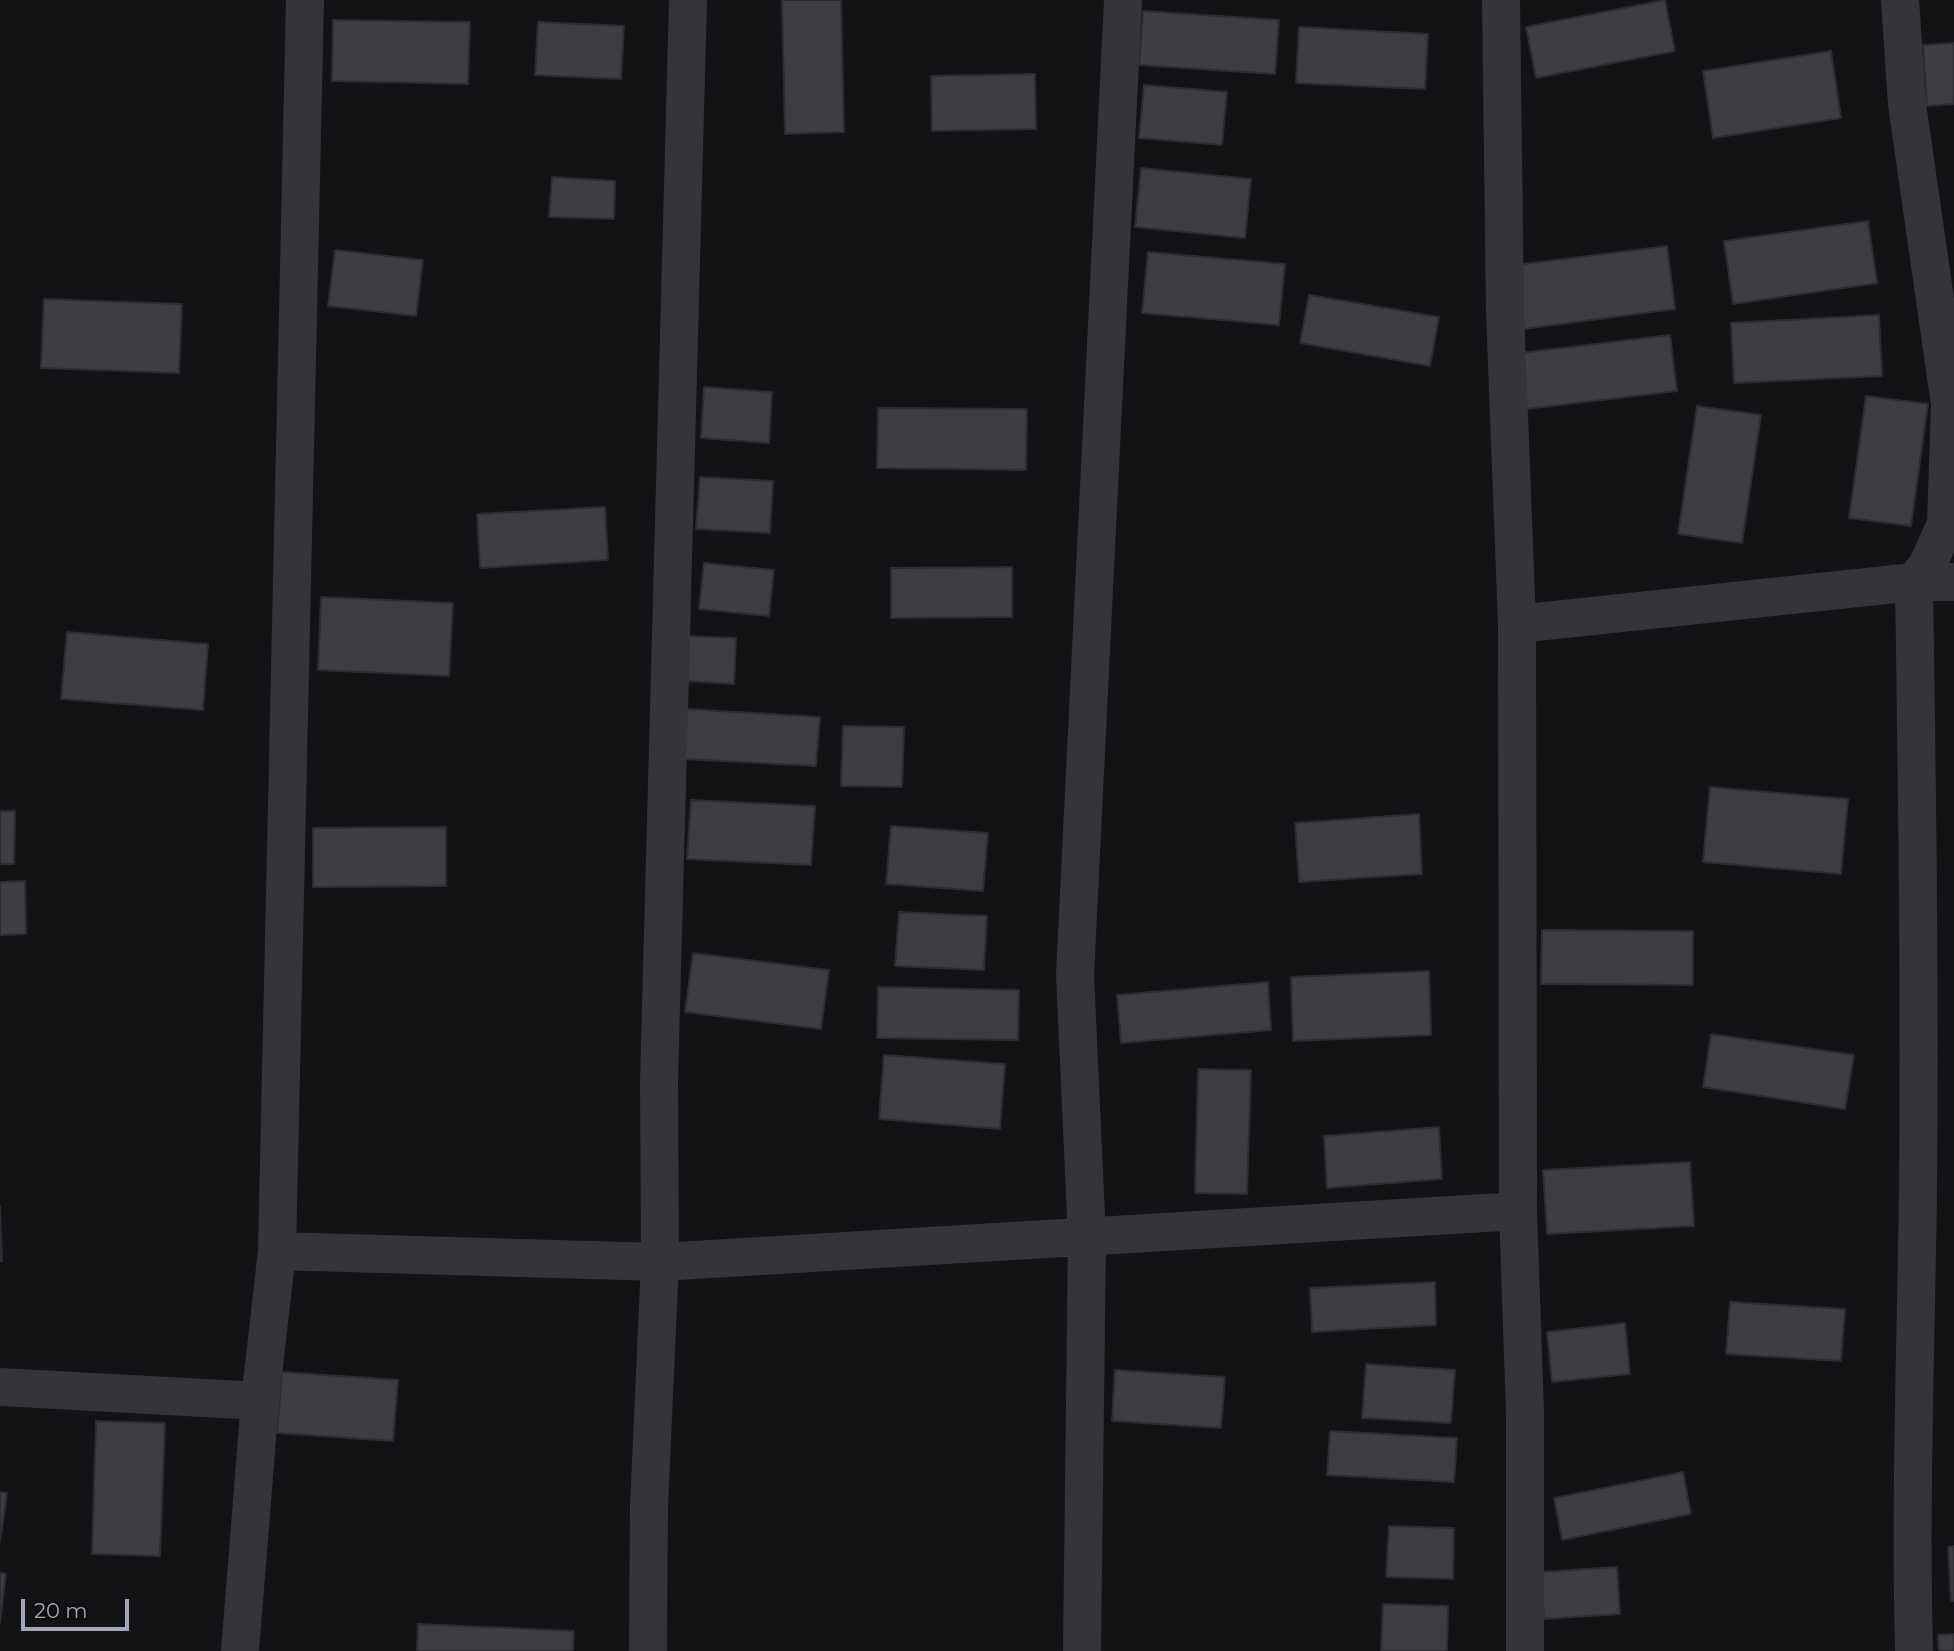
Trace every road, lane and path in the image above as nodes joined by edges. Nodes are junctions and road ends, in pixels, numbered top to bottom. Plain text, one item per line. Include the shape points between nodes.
1 (305, 0) edge
2 (688, 0) edge
3 (1123, 0) edge
4 (1501, 0) edge
5 (1900, 0) edge
6 (1914, 582) junction
7 (1954, 582) edge
8 (1517, 624) junction
9 (1518, 1210) junction
10 (1087, 1238) junction
11 (277, 1251) junction
12 (660, 1262) junction
13 (0, 1387) edge
14 (260, 1401) junction
15 (240, 1651) edge
16 (648, 1651) edge
17 (1082, 1651) edge
18 (1525, 1651) edge
19 (1914, 1651) edge

1 - 11 street
2 - 12 street via 659,1082
3 - 10 street via 1075,975
4 - 8 street via 1505,312
5 - 6 street via 1907,104 1950,404 1945,524 1927,566
6 - 7 street
6 - 8 street
6 - 19 street via 1918,1190 1911,1543
8 - 9 street
9 - 10 street
9 - 18 street via 1525,1412
10 - 12 street
10 - 17 street
11 - 12 street
11 - 14 street
12 - 16 street
13 - 14 street
14 - 15 street

